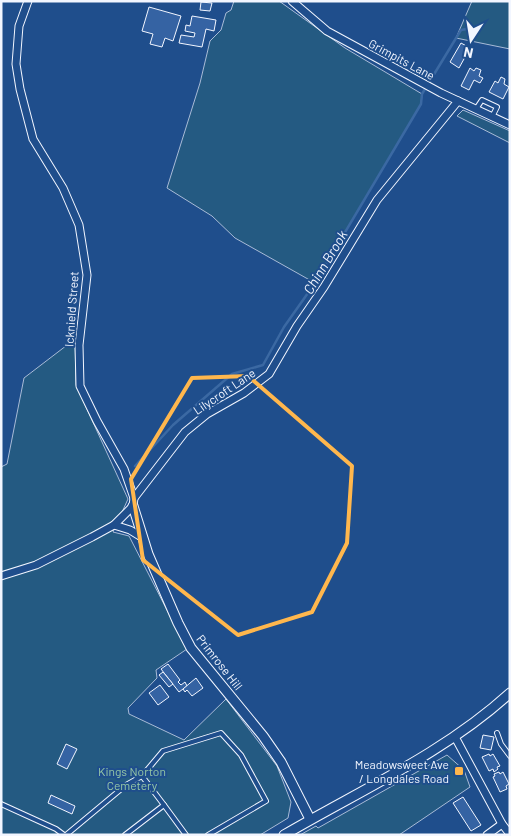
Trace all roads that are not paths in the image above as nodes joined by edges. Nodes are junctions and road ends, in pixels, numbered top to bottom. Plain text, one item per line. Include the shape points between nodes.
1 (28, 1) edge
2 (292, 1) edge
3 (458, 101) junction
4 (476, 109) junction
5 (492, 117) junction
6 (510, 125) edge
7 (133, 502) junction
8 (114, 525) junction
9 (143, 538) junction
10 (1, 576) edge
11 (510, 693) edge
12 (498, 733) dead end
13 (455, 737) junction
14 (510, 756) edge
15 (142, 776) junction
16 (1, 804) edge
17 (164, 805) junction
18 (310, 819) junction
19 (502, 824) junction
20 (510, 834) edge
21 (65, 835) edge
22 (125, 835) edge
23 (186, 835) edge
24 (208, 835) edge
25 (284, 835) edge
26 (487, 835) edge

1 - 7 street, Icknield Street via 19,26 16,64 20,89 33,139 63,188 80,225 86,267 79,344 80,386 124,469
2 - 3 street, Grimpits Lane via 327,31
3 - 4 street, Grimpits Lane
3 - 7 street, Lilycroft Lane via 377,200 269,374 185,432
4 - 5 street, Grimpits Lane
4 - 5 lane via 485,99 497,106
5 - 6 street, Grimpits Lane
7 - 8 street
7 - 9 street, Primrose Hill
8 - 9 street
8 - 10 street via 36,565
9 - 18 street, Primrose Hill via 191,648 263,736
11 - 13 street
12 - 14 lane
13 - 18 street
13 - 19 street
15 - 17 lane
15 - 21 lane via 126,785
15 - 24 lane via 163,751 221,733 242,755 266,800
16 - 21 lane
17 - 22 lane
17 - 23 lane
18 - 25 street
19 - 20 street
19 - 26 street

